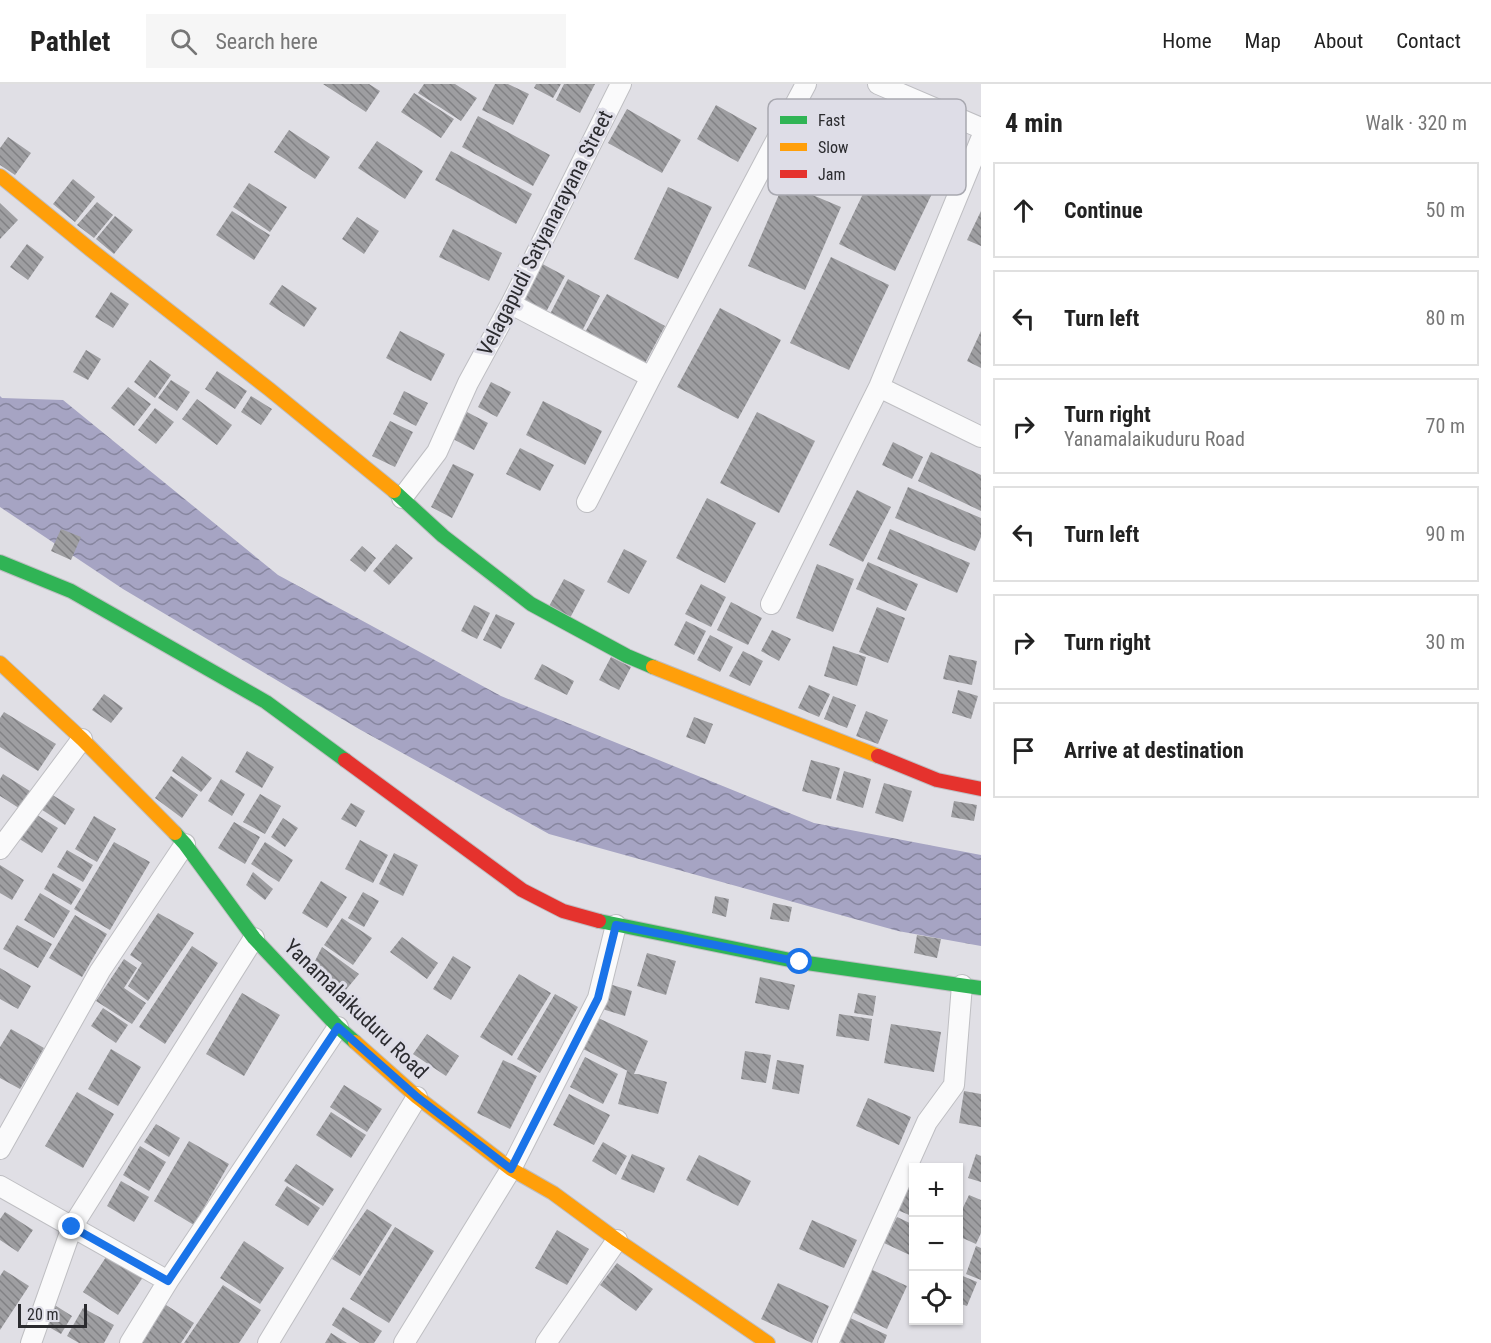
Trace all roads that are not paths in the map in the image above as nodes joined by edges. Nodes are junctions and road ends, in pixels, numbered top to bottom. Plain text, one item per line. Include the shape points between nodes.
1 (621, 84) edge
2 (806, 84) edge
3 (878, 84) edge
4 (798, 99) edge
5 (913, 99) edge
6 (966, 122) edge
7 (981, 128) edge
8 (981, 139) edge
9 (768, 156) edge
10 (966, 175) edge
11 (0, 176) edge
12 (958, 195) edge
13 (511, 304) junction
14 (651, 377) junction
15 (879, 387) junction
16 (981, 437) edge
17 (402, 498) junction
18 (587, 502) dead end
19 (0, 562) edge
20 (771, 603) dead end
21 (0, 663) edge
22 (82, 739) junction
23 (979, 784) edge
24 (184, 844) junction
25 (0, 849) edge
26 (616, 925) junction
27 (254, 938) junction
28 (972, 986) edge
29 (338, 1027) junction
30 (417, 1097) junction
31 (0, 1149) edge
32 (511, 1169) junction
33 (0, 1186) edge
34 (72, 1227) junction
35 (617, 1240) junction
36 (168, 1281) junction
37 (31, 1343) edge
38 (129, 1343) edge
39 (268, 1343) edge
40 (404, 1343) edge
41 (546, 1343) edge
42 (768, 1343) edge
43 (828, 1343) edge

1 - 13 street, Velagapudi Satyanarayana Street
2 - 4 street
3 - 5 street
6 - 7 street
8 - 10 street
9 - 14 street
11 - 17 street
12 - 15 street
13 - 14 street
13 - 17 street, Velagapudi Satyanarayana Street via 468,383 437,452
14 - 18 street
15 - 16 street
15 - 20 street
17 - 23 street via 443,536 531,604 627,656 937,780
19 - 26 street via 71,591 266,702 522,890 563,911
21 - 22 street, Yanamalaikuduru Road
22 - 24 street, Yanamalaikuduru Road
22 - 25 street
24 - 27 street, Yanamalaikuduru Road
24 - 31 street via 100,971
26 - 28 street via 800,962
26 - 32 street via 598,998
27 - 29 street, Yanamalaikuduru Road
27 - 34 street
28 - 43 street via 954,1085 927,1122
29 - 30 street, Yanamalaikuduru Road
29 - 36 street
30 - 32 street, Yanamalaikuduru Road
30 - 39 street
32 - 35 street, Yanamalaikuduru Road via 553,1193
32 - 40 street
33 - 34 street
34 - 36 street
34 - 37 street
35 - 41 street
35 - 42 street, Yanamalaikuduru Road
36 - 38 street

